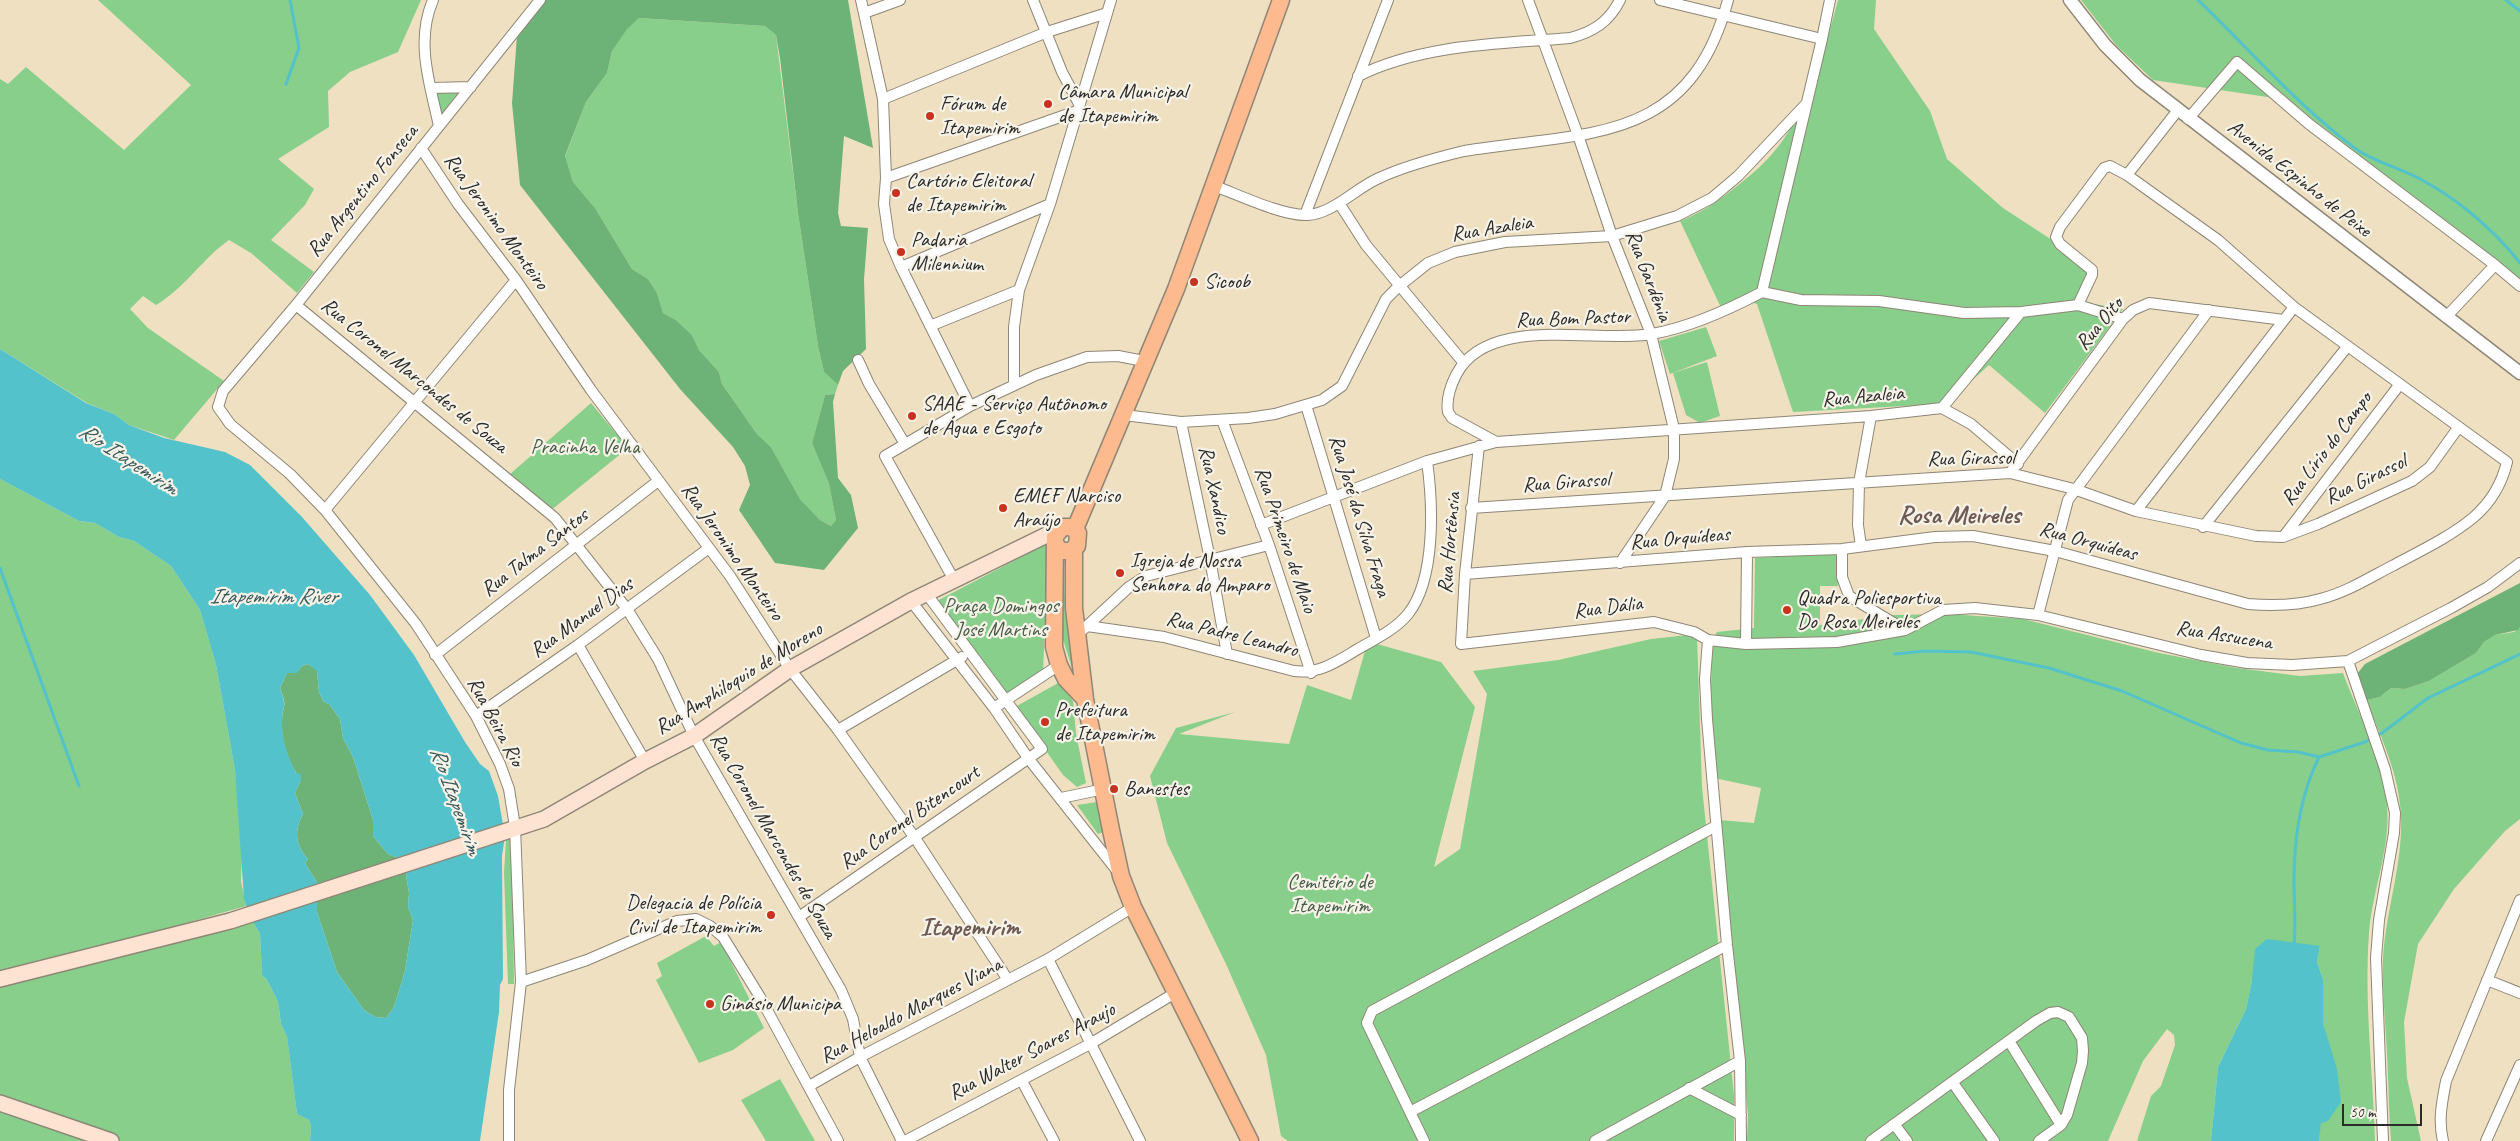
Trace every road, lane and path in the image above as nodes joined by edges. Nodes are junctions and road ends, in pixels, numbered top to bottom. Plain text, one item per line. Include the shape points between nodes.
1 (434, 0) edge
2 (540, 0) edge
3 (861, 0) edge
4 (900, 0) edge
5 (1033, 0) edge
6 (1111, 0) edge
7 (1281, 0) edge
8 (1388, 0) edge
9 (1528, 0) edge
10 (1620, 0) edge
11 (1660, 0) edge
12 (1728, 0) edge
13 (1830, 0) edge
14 (2070, 0) edge
15 (864, 13) junction
16 (1107, 13) junction
17 (1724, 16) junction
18 (1047, 32) junction
19 (1822, 39) junction
20 (1544, 40) junction
21 (1358, 76) junction
22 (471, 87) junction
23 (431, 88) junction
24 (883, 99) junction
25 (1806, 104) junction
26 (1078, 107) junction
27 (2178, 110) junction
28 (2188, 118) junction
29 (440, 126) junction
30 (1578, 135) junction
31 (421, 148) junction
32 (2127, 175) junction
33 (886, 178) junction
34 (1212, 185) junction
35 (1340, 203) junction
36 (1050, 204) junction
37 (1305, 215) junction
38 (1612, 236) junction
39 (2495, 265) junction
40 (901, 267) junction
41 (516, 280) junction
42 (1398, 286) junction
43 (2520, 286) edge
44 (1019, 290) junction
45 (1762, 292) junction
46 (296, 305) junction
47 (2078, 305) junction
48 (2294, 307) junction
49 (2209, 310) junction
50 (2021, 312) junction
51 (2446, 317) junction
52 (2123, 319) junction
53 (2284, 320) junction
54 (930, 326) junction
55 (1651, 334) junction
56 (2347, 348) junction
57 (858, 360) dead end
58 (1144, 361) junction
59 (1463, 362) junction
60 (2520, 373) edge
61 (2400, 384) junction
62 (1014, 385) junction
63 (416, 402) junction
64 (1306, 405) junction
65 (970, 406) junction
66 (218, 407) joint
67 (1942, 408) junction
68 (1124, 415) junction
69 (1871, 416) junction
70 (1222, 420) junction
71 (1181, 422) junction
72 (2458, 428) junction
73 (1674, 429) junction
74 (1496, 442) junction
75 (905, 444) junction
76 (1479, 446) junction
77 (1427, 461) junction
78 (2018, 464) junction
79 (2010, 473) junction
80 (658, 481) junction
81 (1859, 483) junction
82 (2074, 489) junction
83 (1335, 496) junction
84 (1665, 496) junction
85 (1471, 508) junction
86 (325, 510) junction
87 (2136, 511) junction
88 (1261, 524) junction
89 (2202, 527) junction
90 (1063, 534) junction
91 (2283, 537) junction
92 (577, 545) junction
93 (1269, 545) junction
94 (1861, 546) junction
95 (709, 548) junction
96 (1842, 548) junction
97 (2055, 551) junction
98 (1747, 552) junction
99 (1210, 559) junction
100 (1620, 563) junction
101 (2520, 563) edge
102 (1465, 574) junction
103 (954, 580) junction
104 (926, 593) junction
105 (911, 601) junction
106 (627, 609) junction
107 (2038, 615) junction
108 (1905, 630) junction
109 (1082, 631) junction
110 (1376, 638) junction
111 (1708, 640) junction
112 (1461, 644) joint
113 (1746, 644) junction
114 (578, 645) junction
115 (970, 653) junction
116 (1227, 654) junction
117 (435, 655) junction
118 (957, 660) junction
119 (2348, 662) junction
120 (1059, 665) junction
121 (790, 669) junction
122 (1311, 673) junction
123 (1085, 698) junction
124 (1007, 699) junction
125 (994, 708) junction
126 (476, 716) junction
127 (838, 730) junction
128 (694, 736) junction
129 (1028, 758) junction
130 (645, 760) junction
131 (1104, 789) junction
132 (1061, 798) junction
133 (1716, 826) junction
134 (511, 828) junction
135 (915, 838) junction
136 (1122, 876) junction
137 (2520, 900) edge
138 (1133, 907) junction
139 (799, 917) junction
140 (1727, 945) junction
141 (1048, 959) junction
142 (0, 979) edge
143 (1008, 980) junction
144 (2487, 980) junction
145 (521, 982) junction
146 (1175, 993) junction
147 (2520, 993) edge
148 (2009, 1041) junction
149 (1090, 1044) junction
150 (860, 1057) junction
151 (1740, 1061) junction
152 (2520, 1065) edge
153 (1022, 1080) junction
154 (1953, 1083) junction
155 (810, 1086) junction
156 (1689, 1088) junction
157 (0, 1104) edge
158 (1410, 1112) junction
159 (1741, 1115) junction
160 (1894, 1124) junction
161 (2061, 1125) junction
162 (111, 1141) edge
163 (509, 1141) edge
164 (838, 1141) edge
165 (903, 1141) edge
166 (1054, 1141) edge
167 (1140, 1141) edge
168 (1250, 1141) edge
169 (1424, 1141) edge
170 (1595, 1141) edge
171 (1741, 1141) edge
172 (1871, 1141) edge
173 (1907, 1141) edge
174 (1994, 1141) edge
175 (2039, 1141) edge
176 (2383, 1141) edge
177 (2443, 1141) edge
178 (2486, 1141) edge

1 - 23 street via 424,29 423,48
2 - 22 street, Rua Argentino Fonseca
3 - 15 street
4 - 15 street
5 - 18 street
6 - 16 street
7 - 34 main road
8 - 21 street
9 - 20 street, Rua Gardênia
10 - 20 street via 1603,23 1587,33
11 - 17 street
12 - 17 street
13 - 19 street
14 - 27 street, Avenida Espinho de Peixe via 2118,60
15 - 24 street
16 - 18 street
16 - 26 street
17 - 19 street
17 - 30 street via 1712,48 1700,68 1662,107 1612,129
18 - 24 street
18 - 26 street
19 - 25 street
20 - 21 street via 1436,51 1395,60
20 - 30 street, Rua Gardênia
21 - 37 street
22 - 23 street
22 - 29 street, Rua Argentino Fonseca
23 - 29 street
24 - 33 street
25 - 38 street, Rua Azaleia via 1770,145 1712,198 1677,216
25 - 45 street
26 - 33 street
26 - 36 street
27 - 28 street, Avenida Espinho de Peixe
27 - 32 street
28 - 39 street via 2237,62 2309,124
28 - 51 street, Avenida Espinho de Peixe
29 - 31 street, Rua Argentino Fonseca
30 - 35 street via 1487,147 1442,157 1378,178 1355,190
30 - 38 street, Rua Gardênia
31 - 41 street, Rua Jeronimo Monteiro via 463,211
31 - 46 street, Rua Argentino Fonseca
32 - 47 street via 2115,167 2104,168 2056,237 2092,270
32 - 48 street via 2218,240
33 - 40 street via 885,222
34 - 37 street via 1281,210
34 - 58 main road via 1176,289
35 - 37 street
35 - 42 street via 1366,245
36 - 40 street
36 - 44 street
38 - 42 street, Rua Azaleia via 1505,242 1455,252 1428,263
38 - 55 street, Rua Gardênia
39 - 43 street
39 - 51 street
40 - 54 street
41 - 63 street
41 - 80 street, Rua Jeronimo Monteiro
42 - 59 street
42 - 64 street, Rua Azaleia via 1381,307 1342,386 1331,395
44 - 54 street
44 - 62 street via 1014,327
45 - 50 street via 1801,300 1879,301 1964,314
45 - 55 street, Rua Bom Pastor via 1694,323
46 - 63 street, Rua Coronel Marcondes de Souza
46 - 66 street, Rua Argentino Fonseca via 223,391
47 - 50 street
47 - 52 street
48 - 53 street
48 - 56 street
49 - 52 street, Rua Oito via 2149,303
49 - 53 street, Rua Oito
49 - 82 street
50 - 67 street
51 - 60 street, Avenida Espinho de Peixe
52 - 78 street, Rua Oito
53 - 87 street
54 - 65 street
55 - 59 street, Rua Bom Pastor via 1512,338 1476,352
55 - 73 street, Rua Gardênia
56 - 61 street
56 - 89 street
57 - 75 street
58 - 62 street via 1118,356 1087,357
58 - 68 main road
59 - 74 street via 1452,386 1448,412 1452,418
61 - 72 street
61 - 91 street, Rua Lírio do Campo
62 - 65 street
63 - 86 street
63 - 92 street, Rua Coronel Marcondes de Souza via 546,509
64 - 70 street, Rua Azaleia via 1275,414
64 - 83 street, Rua José da Silva Fraga
65 - 75 street
66 - 86 street, Rua Beira Rio via 230,424 290,474
67 - 69 street, Rua Azaleia
67 - 78 street via 1971,424
68 - 71 street, Rua Azaleia
68 - 90 main road
69 - 73 street, Rua Azaleia
69 - 81 street
70 - 71 street, Rua Azaleia
70 - 88 street, Rua Primeiro de Maio
71 - 99 street, Rua Xandico
72 - 91 street, Rua Girassol via 2430,467 2412,481
72 - 97 street, Rua Orquídeas via 2506,462 2493,494 2474,516 2420,551 2320,599 2281,606 2248,604
73 - 74 street, Rua Azaleia
73 - 84 street, Rua Gardênia via 1674,459
74 - 76 street, Rua Azaleia
75 - 103 street via 885,456
76 - 77 street, Rua Azaleia
76 - 85 street, Rua Hortênsia
77 - 83 street
77 - 110 street, Rua Padre Leandro via 1431,504 1425,580 1408,614 1396,627
78 - 79 street, Rua Oito
79 - 81 street, Rua Girassol
79 - 82 street, Rua Girassol
80 - 92 street, Rua Talma Santos
80 - 95 street, Rua Jeronimo Monteiro
81 - 84 street, Rua Girassol
81 - 94 street
82 - 87 street, Rua Girassol
82 - 97 street via 2063,514
83 - 88 street
83 - 110 street, Rua José da Silva Fraga
84 - 85 street, Rua Girassol
84 - 100 street, Rua Gardênia
85 - 102 street, Rua Hortênsia
86 - 117 street, Rua Beira Rio via 416,624
87 - 89 street, Rua Girassol
88 - 93 street, Rua Primeiro de Maio
89 - 91 street, Rua Girassol
90 - 103 main road
90 - 109 main road via 1079,542 1074,549 1074,608
90 - 120 main road via 1053,608 1054,647
92 - 106 street, Rua Coronel Marcondes de Souza
92 - 117 street, Rua Talma Santos
93 - 99 street
93 - 122 street, Rua Primeiro de Maio
94 - 96 street, Rua Orquídeas
94 - 97 street, Rua Orquídeas via 1974,536
95 - 106 street, Rua Manuel Dias
95 - 121 street, Rua Jeronimo Monteiro
96 - 98 street, Rua Orquídeas
96 - 108 street via 1842,577 1849,596
97 - 107 street
98 - 100 street, Rua Orquídeas
98 - 113 street
99 - 109 street via 1146,576 1129,587
99 - 116 street, Rua Xandico
100 - 102 street, Rua Orquídeas
101 - 119 street, Rua Assucena via 2451,608
102 - 112 street, Rua Hortênsia
103 - 104 main road
104 - 105 main road, Rua Amphiloquio de Moreno
104 - 115 street
105 - 118 street
105 - 121 main road, Rua Amphiloquio de Moreno
106 - 114 street, Rua Manuel Dias
106 - 128 street, Rua Coronel Marcondes de Souza via 658,659
107 - 108 street, Rua Assucena via 2003,610 1942,610
107 - 119 street, Rua Assucena via 2247,663
108 - 113 street, Rua Dália via 1837,642
109 - 116 street, Rua Padre Leandro via 1164,637
109 - 123 main road
110 - 122 street, Rua Padre Leandro
111 - 112 street, Rua Dália via 1694,632 1654,622
111 - 113 street, Rua Dália
111 - 133 street via 1706,695
114 - 126 street, Rua Manuel Dias
114 - 130 street
115 - 118 street
115 - 124 street
116 - 122 street, Rua Padre Leandro
117 - 126 street, Rua Beira Rio
118 - 125 street
118 - 127 street
119 - 176 street via 2385,769 2395,814 2376,958
120 - 123 main road via 1066,679
120 - 124 street
121 - 127 street, Rua Jeronimo Monteiro
121 - 128 main road, Rua Amphiloquio de Moreno
123 - 131 main road
124 - 125 street
124 - 129 street, Rua Coronel Bitencourt via 1042,749
125 - 129 street
126 - 134 street, Rua Beira Rio via 509,789
127 - 135 street, Rua Jeronimo Monteiro
128 - 130 main road, Rua Amphiloquio de Moreno
128 - 139 street, Rua Coronel Marcondes de Souza
129 - 132 street
129 - 135 street, Rua Coronel Bitencourt
130 - 134 main road, Rua Amphiloquio de Moreno via 544,819
131 - 132 street
131 - 136 main road
132 - 136 street
133 - 140 street
133 - 158 street via 1372,1011 1367,1023
134 - 142 main road, Rua Amphiloquio de Moreno via 230,920
134 - 145 street, Rua Beira Rio
135 - 139 street, Rua Coronel Bitencourt
135 - 143 street, Rua Jeronimo Monteiro
136 - 138 main road
137 - 144 street
138 - 141 street, Rua Heloaldo Marques Viana
138 - 146 main road
139 - 150 street, Rua Coronel Marcondes de Souza via 850,1010
140 - 151 street
140 - 158 street
141 - 143 street, Rua Heloaldo Marques Viana
141 - 149 street
143 - 150 street, Rua Heloaldo Marques Viana
144 - 147 street
144 - 177 street via 2446,1081 2440,1109
145 - 155 street via 587,960 664,925 696,919 723,937
145 - 163 street, Rua Beira Rio via 509,1090
146 - 149 street, Rua Walter Soares Araujo
146 - 168 main road
148 - 154 street
148 - 161 street
148 - 161 street via 2050,1013 2063,1013 2076,1026 2082,1038 2082,1063 2072,1103
149 - 153 street, Rua Walter Soares Araujo
149 - 167 street
150 - 155 street, Rua Heloaldo Marques Viana
150 - 165 street, Rua Coronel Marcondes de Souza
151 - 156 street
151 - 159 street
152 - 178 street
153 - 165 street, Rua Walter Soares Araujo
153 - 166 street
154 - 160 street
154 - 174 street
155 - 164 street
156 - 159 street
156 - 170 street
157 - 162 main road
158 - 169 street
159 - 171 street
160 - 172 street
160 - 173 street
161 - 175 street

